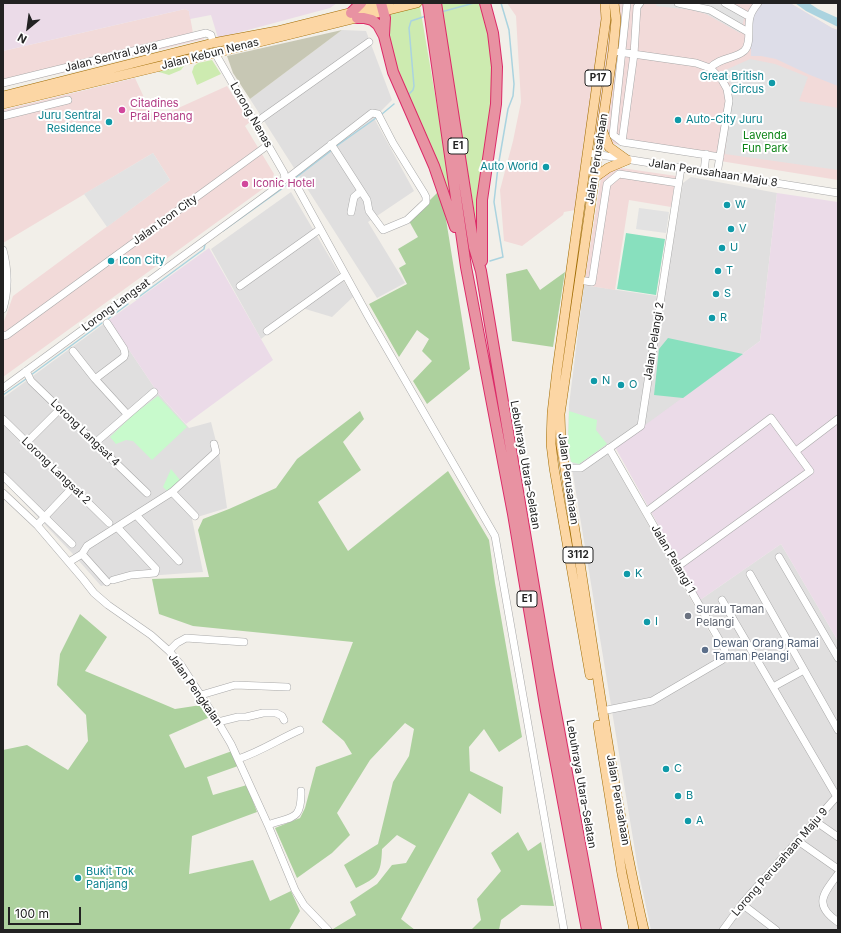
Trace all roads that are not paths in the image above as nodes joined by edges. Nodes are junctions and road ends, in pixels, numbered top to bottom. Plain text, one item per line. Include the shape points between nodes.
1 (361, 3) edge
2 (416, 3) edge
3 (428, 3) edge
4 (436, 3) edge
5 (605, 3) edge
6 (614, 3) edge
7 (627, 3) edge
8 (640, 3) edge
9 (678, 3) edge
10 (725, 3) edge
11 (754, 3) edge
12 (758, 3) edge
13 (384, 6) edge
14 (487, 6) edge
15 (354, 15) junction
16 (748, 16) junction
17 (435, 22) junction
18 (746, 30) junction
19 (384, 36) junction
20 (369, 42) dead end
21 (214, 43) junction
22 (618, 52) junction
23 (215, 53) junction
24 (634, 54) junction
25 (710, 68) junction
26 (3, 83) edge
27 (3, 96) edge
28 (68, 100) dead end
29 (3, 104) edge
30 (3, 116) edge
31 (256, 123) junction
32 (601, 128) junction
33 (622, 142) junction
34 (268, 145) junction
35 (333, 146) junction
36 (588, 154) junction
37 (706, 154) junction
38 (597, 155) junction
39 (720, 157) junction
40 (628, 160) junction
41 (681, 168) junction
42 (704, 172) junction
43 (717, 174) junction
44 (594, 178) junction
45 (290, 180) junction
46 (678, 183) junction
47 (361, 192) junction
48 (838, 193) edge
49 (579, 206) joint
50 (351, 212) dead end
51 (320, 229) junction
52 (4, 252) edge
53 (466, 267) junction
54 (5, 271) edge
55 (481, 271) junction
56 (345, 275) junction
57 (579, 280) junction
58 (240, 286) dead end
59 (3, 309) edge
60 (107, 323) dead end
61 (267, 331) dead end
62 (3, 336) edge
63 (73, 351) dead end
64 (26, 371) junction
65 (95, 379) junction
66 (3, 388) edge
67 (154, 392) dead end
68 (60, 409) junction
69 (127, 414) junction
70 (3, 419) edge
71 (838, 419) edge
72 (27, 442) junction
73 (95, 443) junction
74 (214, 444) dead end
75 (610, 448) junction
76 (796, 451) junction
77 (565, 468) junction
78 (3, 476) edge
79 (73, 487) junction
80 (172, 492) junction
81 (3, 493) edge
82 (147, 493) dead end
83 (646, 512) junction
84 (136, 515) junction
85 (45, 516) junction
86 (195, 516) dead end
87 (109, 523) dead end
88 (37, 525) junction
89 (117, 527) junction
90 (72, 544) dead end
91 (82, 554) junction
92 (779, 557) dead end
93 (69, 562) junction
94 (179, 562) dead end
95 (677, 567) junction
96 (750, 574) dead end
97 (722, 600) dead end
98 (244, 642) dead end
99 (169, 651) junction
100 (838, 658) edge
101 (804, 670) junction
102 (287, 687) dead end
103 (773, 687) junction
104 (201, 695) junction
105 (602, 711) junction
106 (284, 720) dead end
107 (218, 722) junction
108 (300, 730) dead end
109 (838, 730) edge
110 (238, 759) junction
111 (301, 791) dead end
112 (837, 796) edge
113 (815, 822) junction
114 (268, 824) junction
115 (838, 837) edge
116 (798, 841) junction
117 (838, 869) edge
118 (838, 874) edge
119 (742, 904) junction
120 (838, 922) edge
121 (727, 929) edge
122 (328, 930) edge
123 (564, 930) edge
124 (587, 930) edge
125 (596, 930) edge
126 (634, 930) edge
127 (644, 930) edge
128 (776, 930) edge

1 - 15 highway
2 - 13 main road, Jalan Kebun Nenas
3 - 17 highway, Lebuhraya Utara–Selatan / E1
4 - 17 highway, Lebuhraya Utara–Selatan / E1
5 - 36 main road, Jalan Perusahaan / P17 via 606,19
6 - 22 main road, Jalan Perusahaan / 3112
7 - 22 street
8 - 24 street via 637,7
9 - 18 street via 710,10
10 - 16 street
11 - 16 street
12 - 16 street
13 - 15 main road, Jalan Kebun Nenas
13 - 19 highway
14 - 55 highway via 497,67 496,104 482,200
15 - 19 highway via 372,20
15 - 21 main road, Jalan Kebun Nenas
15 - 23 main road, Jalan Kebun Nenas
16 - 18 street
17 - 53 highway, Lebuhraya Utara–Selatan / E1
17 - 55 highway, Lebuhraya Utara–Selatan / E1 via 474,246
18 - 25 street via 748,44 743,52 716,62
19 - 53 highway via 393,72 434,166 452,216
20 - 31 street
21 - 26 street, Jalan Sentral Jaya via 209,33
21 - 27 main road, Jalan Kebun Nenas
22 - 24 street
22 - 32 main road, Jalan Perusahaan / 3112
22 - 33 street via 613,135
23 - 29 main road, Jalan Kebun Nenas
23 - 31 street, Lorong Nenas
24 - 25 street via 696,63
24 - 33 street
25 - 39 street via 722,80 729,101
28 - 30 street
31 - 34 street, Lorong Nenas
32 - 38 main road, Jalan Perusahaan / 3112
32 - 40 main road via 609,147
33 - 37 street
34 - 45 street, Lorong Nenas
34 - 62 street, Jalan Icon City
35 - 45 street, Lorong Langsat
35 - 47 street
35 - 47 street, Lorong Langsat via 372,113 378,114 424,192 426,202 407,220 383,230 369,211
36 - 38 street, Jalan Perusahaan Maju 8
36 - 49 main road, Jalan Perusahaan / P17
37 - 39 street
37 - 42 street
38 - 40 street, Jalan Perusahaan Maju 8
38 - 44 main road, Jalan Perusahaan / 3112
39 - 43 street
40 - 41 street, Jalan Perusahaan Maju 8
40 - 44 main road via 608,168
41 - 42 street, Jalan Perusahaan Maju 8
41 - 46 street, Jalan Pelangi 2
42 - 43 street, Jalan Perusahaan Maju 8
43 - 48 street, Jalan Perusahaan Maju 8
44 - 57 main road, Jalan Perusahaan / 3112
45 - 51 street, Lorong Nenas
45 - 64 street, Lorong Langsat
46 - 57 street via 619,174 607,184 592,282
46 - 75 street, Jalan Pelangi 2 via 641,426
47 - 50 street via 354,197
49 - 126 main road, Jalan Perusahaan / 3112 via 557,370 551,444 622,874
51 - 56 street, Lorong Nenas
51 - 58 street
52 - 54 street
53 - 124 highway, Lebuhraya Utara–Selatan / E1
54 - 59 street via 7,292
55 - 125 highway, Lebuhraya Utara–Selatan / E1 via 546,662
56 - 61 street
56 - 123 street, Lorong Nenas via 495,536
57 - 77 main road, Jalan Perusahaan / 3112 via 560,414
60 - 65 street via 125,354
63 - 65 street
64 - 66 street, Lorong Langsat
64 - 68 street, Lorong Langsat 4 via 31,381
65 - 69 street
67 - 69 street
68 - 72 street
68 - 73 street, Lorong Langsat 4
69 - 73 street
70 - 72 street, Lorong Langsat 2
71 - 76 street
72 - 79 street, Lorong Langsat 2
73 - 82 street, Lorong Langsat 4
74 - 80 street via 216,452
75 - 77 street, Jalan Pelangi 2 via 581,468
75 - 83 street, Jalan Pelangi 1
76 - 83 street via 771,418
76 - 95 street via 810,471
77 - 105 main road, Jalan Perusahaan / 3112
78 - 85 street
79 - 85 street
79 - 87 street, Lorong Langsat 2
80 - 84 street
80 - 86 street
81 - 88 street, Jalan Pengkalan
83 - 95 street, Jalan Pelangi 1
84 - 89 street
84 - 94 street
85 - 88 street
85 - 90 street
88 - 93 street, Jalan Pengkalan
89 - 91 street via 87,546
89 - 91 street via 156,569 155,573 131,575 110,581
91 - 93 street
92 - 100 street
93 - 99 street, Jalan Pengkalan via 100,599 144,629
95 - 105 street, Jalan Pelangi 1 via 725,650 722,660 652,701
96 - 101 street
97 - 103 street
98 - 99 street via 186,638
99 - 104 street, Jalan Pengkalan
101 - 103 street
101 - 109 street
102 - 104 street via 236,686
103 - 112 street
104 - 107 street, Jalan Pengkalan
105 - 127 main road, Jalan Perusahaan / 3112 via 630,872
106 - 107 street via 276,713
107 - 110 street, Jalan Pengkalan
108 - 110 street
110 - 114 street, Jalan Pengkalan
111 - 114 street via 302,806 296,815
112 - 113 street, Lorong Perusahaan Maju 9
113 - 115 street
113 - 116 street, Lorong Perusahaan Maju 9
114 - 122 street, Jalan Pengkalan via 295,890 304,905
116 - 117 street
116 - 119 street, Lorong Perusahaan Maju 9
118 - 120 street via 826,890 822,903 825,912
119 - 121 street, Lorong Perusahaan Maju 9
119 - 128 street

